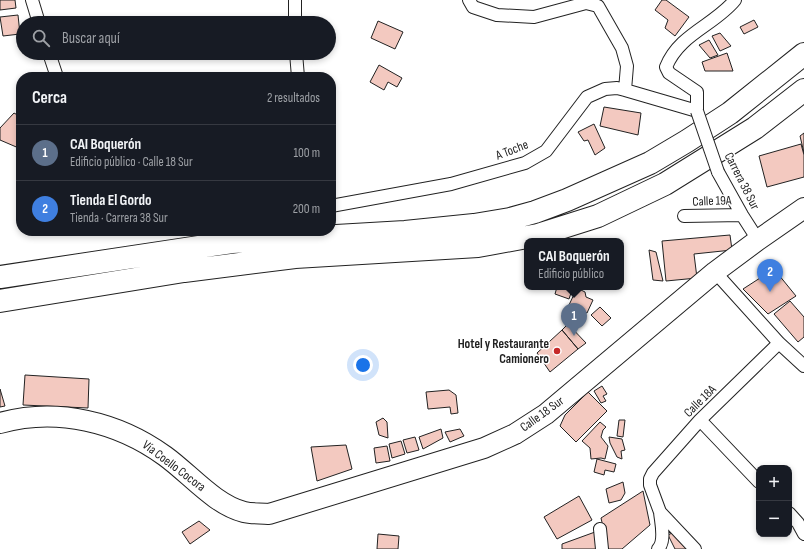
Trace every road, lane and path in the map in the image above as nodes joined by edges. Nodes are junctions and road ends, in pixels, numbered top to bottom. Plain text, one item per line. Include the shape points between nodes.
1 (32, 0) edge
2 (295, 0) edge
3 (469, 0) edge
4 (735, 0) edge
5 (37, 16) edge
6 (295, 16) edge
7 (804, 54) edge
8 (51, 60) edge
9 (297, 60) edge
10 (55, 72) edge
11 (298, 72) edge
12 (625, 90) junction
13 (804, 90) edge
14 (697, 111) junction
15 (336, 205) edge
16 (804, 208) edge
17 (742, 214) junction
18 (684, 216) dead end
19 (336, 236) edge
20 (336, 236) edge
21 (758, 240) junction
22 (715, 272) junction
23 (0, 277) edge
24 (0, 301) edge
25 (779, 343) junction
26 (804, 366) edge
27 (700, 420) junction
28 (0, 423) edge
29 (756, 479) edge
30 (229, 507) joint
31 (660, 512) junction
32 (792, 516) edge
33 (600, 529) dead end
34 (804, 534) edge
35 (602, 549) edge
36 (658, 549) edge
37 (696, 549) edge

1 - 5 street
2 - 6 street
3 - 12 street via 473,7 505,16 534,17 586,3 598,6 622,48 628,66
4 - 14 street, Carrera 38 Sur via 727,10 683,42 666,67 668,73 697,92
7 - 19 highway via 730,112 687,141 650,163 567,200 510,219 474,225
8 - 10 street
9 - 11 street
12 - 14 street, A Toche
12 - 15 street, A Toche via 605,89 588,98 546,151 525,163 451,184
13 - 24 highway via 755,128 665,184 598,216 538,234 478,246 287,258 184,271
14 - 17 street, Carrera 38 Sur, bridge via 718,172
16 - 21 main road, Calle 18 Sur
17 - 18 street, Calle 19A
17 - 21 street, Carrera 38 Sur
20 - 23 highway via 232,242
21 - 22 main road, Calle 18 Sur
22 - 25 street
22 - 30 main road, Calle 18 Sur via 546,414 515,434 484,448 269,514 245,512
25 - 26 street
25 - 27 street, Calle 18A
27 - 29 street
27 - 31 street, Calle 18A via 650,479
28 - 30 main road, Vía Coello Cocora via 54,416 80,419 111,428 139,439 165,456
31 - 36 street via 662,540
31 - 37 street
32 - 34 street
33 - 35 street

